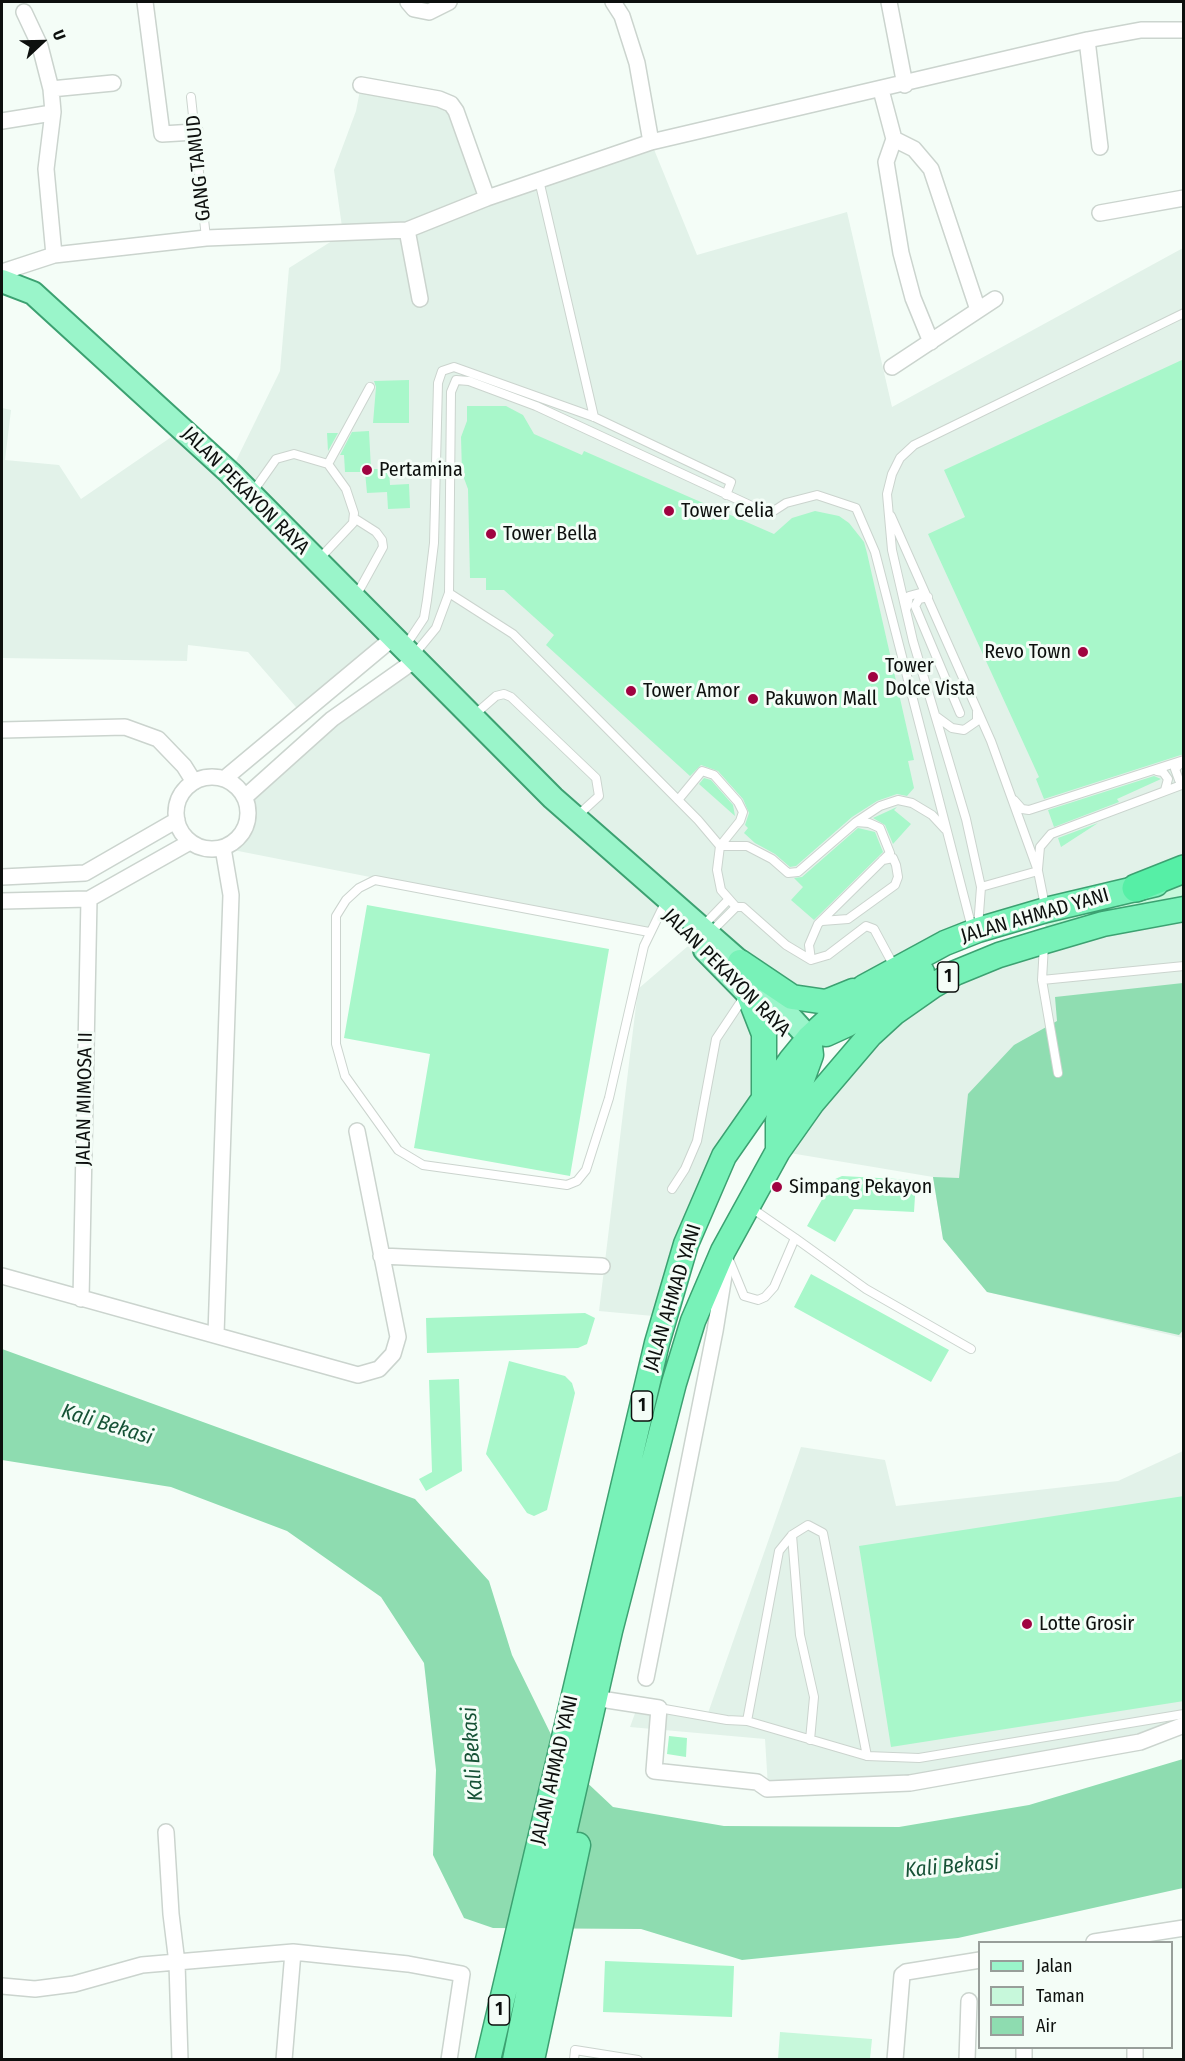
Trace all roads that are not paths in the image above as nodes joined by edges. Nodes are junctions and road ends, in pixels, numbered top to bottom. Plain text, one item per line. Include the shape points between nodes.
1 (145, 2) edge
2 (408, 2) edge
3 (449, 2) edge
4 (613, 2) edge
5 (889, 2) edge
6 (24, 12) dead end
7 (1184, 30) edge
8 (1087, 40) junction
9 (112, 83) dead end
10 (362, 85) dead end
11 (905, 85) junction
12 (51, 89) junction
13 (881, 90) junction
14 (191, 97) dead end
15 (52, 113) junction
16 (2, 120) edge
17 (195, 132) junction
18 (894, 139) junction
19 (651, 142) junction
20 (1100, 147) dead end
21 (539, 180) junction
22 (488, 198) junction
23 (1184, 198) edge
24 (1100, 213) dead end
25 (407, 230) junction
26 (207, 238) junction
27 (54, 255) junction
28 (2, 272) edge
29 (2, 281) edge
30 (420, 299) dead end
31 (995, 299) dead end
32 (978, 310) junction
33 (1184, 313) edge
34 (931, 342) junction
35 (892, 367) dead end
36 (370, 387) dead end
37 (594, 417) junction
38 (328, 464) junction
39 (251, 494) junction
40 (726, 495) junction
41 (888, 509) junction
42 (354, 518) junction
43 (317, 562) junction
44 (449, 593) junction
45 (928, 597) junction
46 (354, 599) junction
47 (907, 614) junction
48 (406, 651) junction
49 (975, 704) junction
50 (960, 713) dead end
51 (936, 716) junction
52 (473, 718) junction
53 (2, 730) edge
54 (1184, 760) edge
55 (1155, 771) junction
56 (224, 779) junction
57 (194, 782) junction
58 (1184, 783) edge
59 (1165, 790) junction
60 (1011, 796) junction
61 (245, 797) junction
62 (678, 800) junction
63 (575, 818) junction
64 (177, 820) junction
65 (855, 822) junction
66 (948, 832) junction
67 (190, 842) junction
68 (720, 846) junction
69 (223, 848) junction
70 (883, 860) junction
71 (1184, 869) edge
72 (1038, 871) junction
73 (2, 876) edge
74 (40, 876) junction
75 (1184, 880) edge
76 (981, 887) junction
77 (1136, 888) junction
78 (88, 899) junction
79 (729, 899) junction
80 (42, 900) junction
81 (2, 901) edge
82 (736, 907) junction
83 (662, 909) junction
84 (1184, 909) edge
85 (1046, 910) junction
86 (822, 921) junction
87 (705, 931) junction
88 (976, 931) junction
89 (649, 932) junction
90 (1045, 941) junction
91 (811, 960) junction
92 (740, 962) junction
93 (1184, 966) edge
94 (895, 969) junction
95 (1042, 980) junction
96 (864, 987) junction
97 (748, 993) junction
98 (809, 1038) junction
99 (1058, 1073) dead end
100 (764, 1095) junction
101 (357, 1131) dead end
102 (778, 1152) junction
103 (672, 1188) dead end
104 (746, 1212) junction
105 (795, 1238) junction
106 (381, 1256) junction
107 (727, 1256) junction
108 (602, 1266) dead end
109 (2, 1276) edge
110 (81, 1299) junction
111 (216, 1334) junction
112 (971, 1348) dead end
113 (792, 1535) junction
114 (646, 1678) dead end
115 (607, 1700) junction
116 (659, 1708) junction
117 (1184, 1714) edge
118 (747, 1721) junction
119 (1184, 1725) edge
120 (583, 1740) junction
121 (810, 1740) junction
122 (867, 1756) junction
123 (166, 1832) dead end
124 (1184, 1928) edge
125 (1133, 1939) edge
126 (1107, 1941) edge
127 (293, 1953) junction
128 (978, 1960) edge
129 (177, 1963) junction
130 (2, 1986) edge
131 (969, 2001) dead end
132 (180, 2060) edge
133 (284, 2060) edge
134 (449, 2060) edge
135 (488, 2060) edge
136 (515, 2060) edge
137 (532, 2060) edge
138 (574, 2060) edge
139 (638, 2060) edge
140 (895, 2060) edge
141 (967, 2060) edge

1 - 17 street via 162,134
2 - 3 street via 422,12
4 - 19 street via 622,16 637,63
5 - 11 street
6 - 12 street via 40,46
7 - 8 street via 1140,30
8 - 11 street
8 - 20 street
9 - 12 street
10 - 22 street via 451,104
11 - 13 street
12 - 15 street
13 - 18 street
13 - 19 street
14 - 17 lane, GANG TAMUD
15 - 16 street
15 - 27 street via 46,169
17 - 26 lane, GANG TAMUD
18 - 32 street via 914,148 932,169
18 - 34 street via 886,162 901,253 913,298
19 - 21 street
21 - 22 street
21 - 37 lane
22 - 25 street
23 - 24 street
25 - 26 street
25 - 30 street
26 - 27 street
27 - 28 street
29 - 39 main road, JALAN PEKAYON RAYA via 33,293
31 - 32 street
32 - 34 street
33 - 41 lane via 914,445 900,458 892,474
34 - 35 street
36 - 38 lane
37 - 40 lane via 731,482
37 - 48 lane via 465,370 454,367 442,371 438,383 434,543 427,600 424,618
38 - 39 lane via 294,454 276,459
38 - 42 lane via 346,489
39 - 43 main road, JALAN PEKAYON RAYA
40 - 44 lane via 536,406 469,381 456,380 452,392
40 - 66 lane via 769,514 786,503 817,495 856,508 875,552
41 - 45 lane
41 - 47 lane via 892,550
42 - 43 lane
42 - 46 lane via 376,532 383,547
43 - 46 main road, JALAN PEKAYON RAYA
44 - 48 lane via 436,628
44 - 62 lane via 513,634
45 - 47 lane via 920,593 909,596
45 - 49 lane
45 - 50 lane via 915,606
46 - 48 main road, JALAN PEKAYON RAYA
47 - 51 lane
48 - 52 main road, JALAN PEKAYON RAYA
48 - 56 street
48 - 61 street
49 - 51 lane via 977,722 964,730 952,728
49 - 60 lane
51 - 76 lane
52 - 63 main road, JALAN PEKAYON RAYA
52 - 63 lane via 496,696 511,697 596,778 599,796
52 - 83 main road, JALAN PEKAYON RAYA
53 - 57 street via 125,728 158,739
54 - 55 lane
54 - 58 lane via 1175,769
55 - 59 lane via 1163,772 1168,779
55 - 60 lane via 1029,810 1022,809
56 - 57 street via 209,777
56 - 61 street
57 - 64 street via 180,798
58 - 59 lane
59 - 72 lane via 1051,834 1040,847
60 - 72 lane
61 - 69 street via 245,828
62 - 68 lane
62 - 68 lane via 702,771 711,773 727,788 743,812
63 - 87 main road, JALAN PEKAYON RAYA
64 - 67 street
64 - 74 street via 85,873
65 - 66 lane via 898,800 932,815
65 - 68 lane via 798,872 788,873 747,846
65 - 70 lane via 880,828 890,853
66 - 88 lane
67 - 69 street
67 - 78 street
68 - 79 lane via 717,870 721,890
69 - 111 street via 231,895
70 - 86 lane
70 - 86 lane via 893,858 898,877 895,885 848,919
71 - 77 highway
72 - 76 lane
72 - 85 lane
73 - 74 street
74 - 80 street
75 - 77 highway, JALAN AHMAD YANI / 1
76 - 88 lane
77 - 85 highway, JALAN AHMAD YANI / 1
78 - 80 street
78 - 110 street, JALAN MIMOSA II
79 - 82 lane
79 - 87 lane
80 - 81 street
82 - 87 lane
82 - 91 lane via 743,907 786,945
83 - 89 lane
83 - 97 main road, JALAN PEKAYON RAYA
84 - 90 highway, JALAN AHMAD YANI / 1 via 1103,924
85 - 88 highway, JALAN AHMAD YANI / 1
86 - 91 lane via 809,945
87 - 92 main road, JALAN PEKAYON RAYA
88 - 94 highway, JALAN AHMAD YANI / 1
89 - 89 lane via 609,1098 586,1170 578,1181 567,1185 423,1165 398,1150 345,1076 336,1044 336,916 346,900 375,880
90 - 95 lane
90 - 98 highway via 945,960 912,977 833,1033
90 - 102 highway, JALAN AHMAD YANI / 1 via 955,973 894,1013 849,1059
91 - 94 lane via 828,955 866,926 874,929
92 - 96 highway via 792,997 826,1002
92 - 98 main road, JALAN PEKAYON RAYA
93 - 95 lane
94 - 96 highway, JALAN AHMAD YANI / 1
95 - 99 lane
96 - 98 highway, JALAN AHMAD YANI / 1
97 - 98 main road, JALAN PEKAYON RAYA via 792,1040
97 - 100 highway via 764,1034
97 - 103 lane via 716,1039 697,1141
98 - 100 highway, JALAN AHMAD YANI / 1
98 - 102 highway via 811,1055 803,1077 778,1120
100 - 120 highway, JALAN AHMAD YANI / 1 via 724,1156 686,1244 657,1343
101 - 106 street
102 - 104 highway, JALAN AHMAD YANI / 1
104 - 105 lane
104 - 107 highway
104 - 120 highway, JALAN AHMAD YANI / 1 via 723,1251 693,1321
105 - 107 lane via 774,1287 758,1300 744,1296
105 - 112 lane via 866,1289
106 - 108 street
106 - 111 street via 398,1337 393,1354 379,1369 358,1375
107 - 114 street
107 - 115 highway via 678,1392
109 - 110 street
110 - 111 street
113 - 118 lane via 779,1551
113 - 121 lane via 800,1635 814,1697
113 - 122 lane via 808,1525 823,1533
115 - 116 street
115 - 120 highway
116 - 118 lane
116 - 119 street via 654,1771 757,1782 766,1790 910,1783 1140,1742
117 - 122 lane via 919,1758
118 - 121 lane
120 - 135 highway, JALAN AHMAD YANI / 1 via 511,1960
120 - 136 highway, JALAN AHMAD YANI / 1
120 - 137 highway
121 - 122 lane
123 - 129 street
124 - 125 street
125 - 126 street
127 - 129 street
127 - 133 street
127 - 134 street via 408,1964 462,1974
128 - 140 street via 902,1975
129 - 130 street via 142,1965 74,1984 35,1989
129 - 132 street
131 - 141 street
138 - 139 lane via 575,2050

